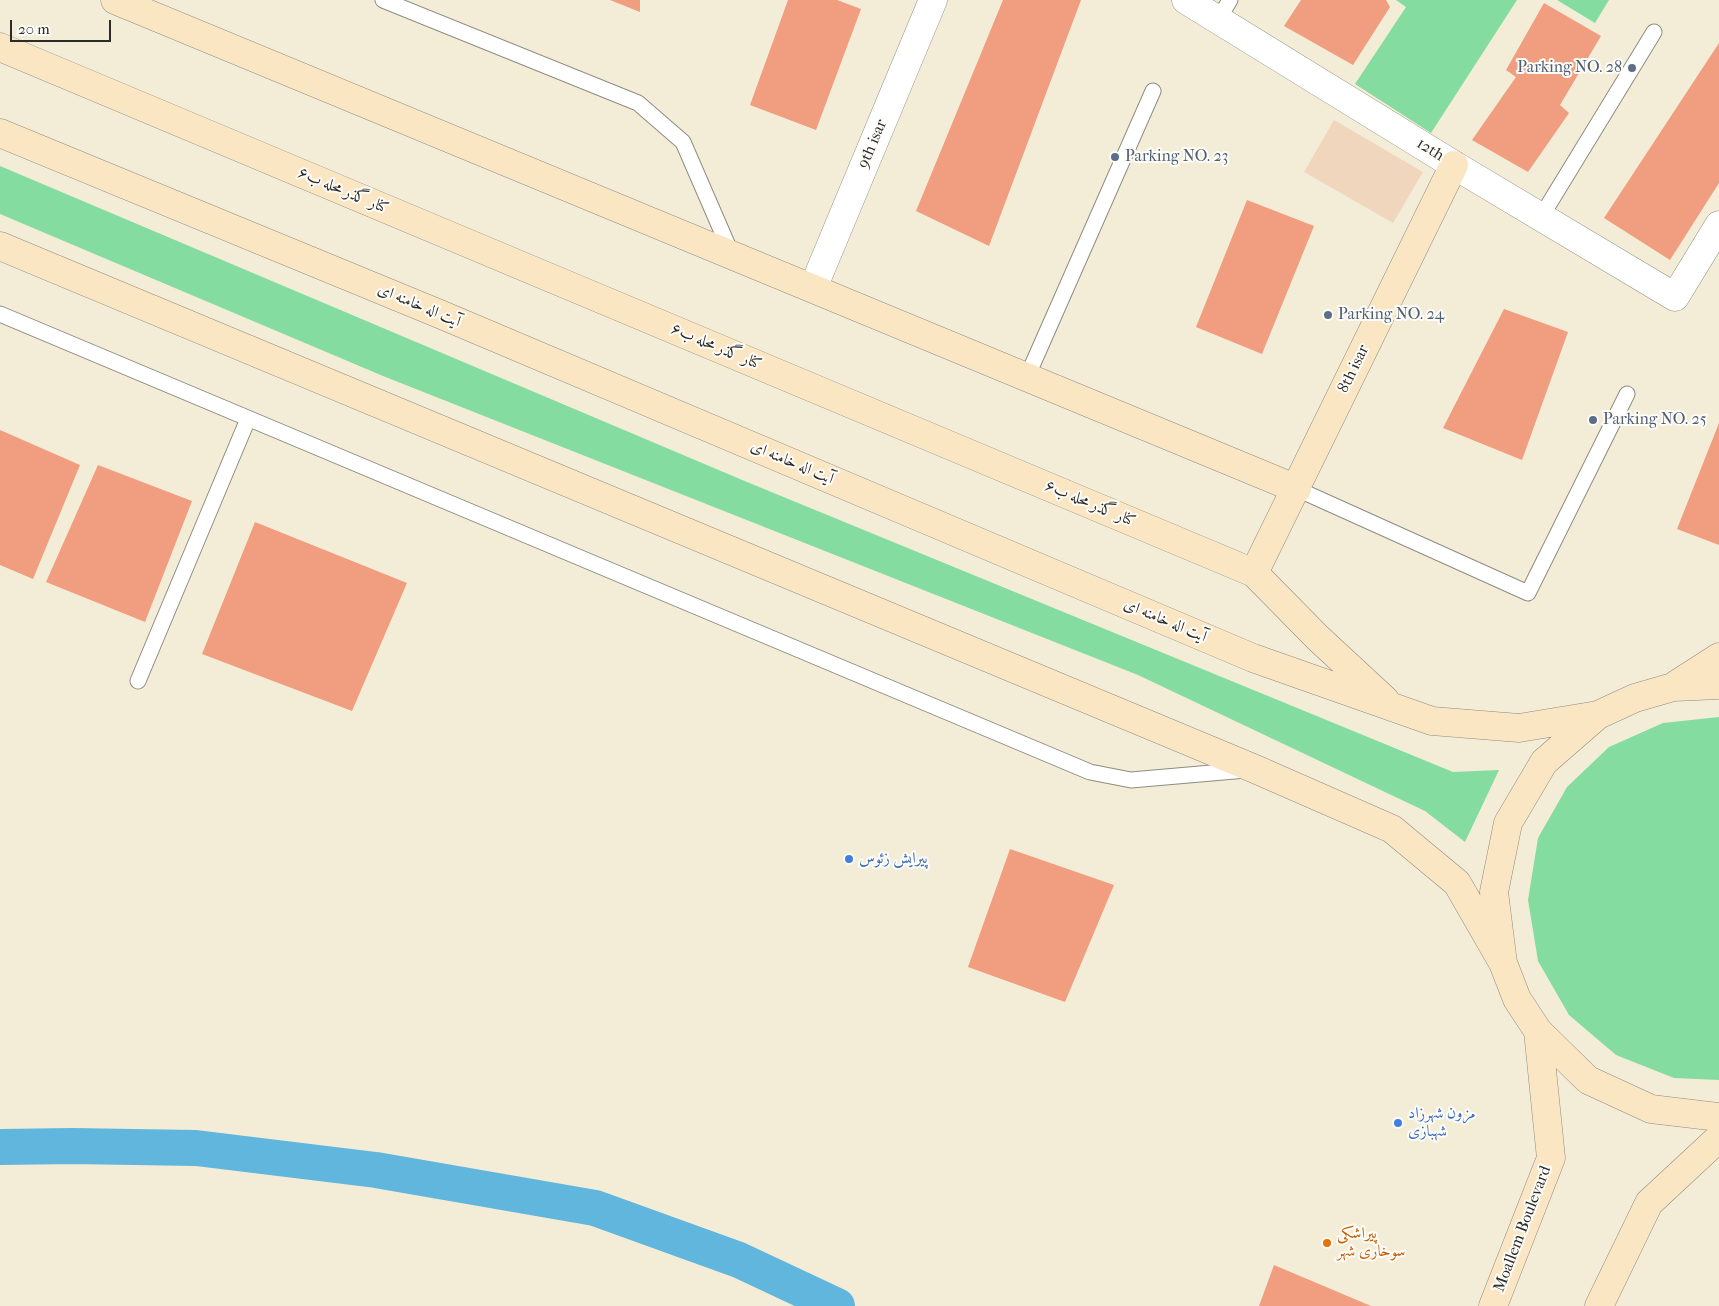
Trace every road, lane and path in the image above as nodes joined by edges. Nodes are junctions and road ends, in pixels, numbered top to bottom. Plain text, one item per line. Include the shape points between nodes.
1 (115, 0) edge
2 (383, 0) edge
3 (934, 0) edge
4 (1186, 0) edge
5 (1224, 10) edge
6 (1654, 32) dead end
7 (0, 47) edge
8 (1153, 91) dead end
9 (0, 133) edge
10 (1454, 165) junction
11 (1540, 217) junction
12 (1719, 225) edge
13 (0, 246) edge
14 (732, 255) junction
15 (812, 288) junction
16 (0, 314) edge
17 (1027, 377) junction
18 (1627, 394) dead end
19 (248, 418) junction
20 (1297, 489) junction
21 (1254, 573) junction
22 (1719, 658) edge
23 (138, 681) dead end
24 (1719, 685) edge
25 (1673, 687) junction
26 (1393, 708) junction
27 (1598, 715) junction
28 (1255, 769) junction
29 (1503, 963) junction
30 (1538, 1032) junction
31 (1719, 1117) edge
32 (1719, 1138) edge
33 (1493, 1306) edge
34 (1599, 1306) edge

1 - 14 main road
2 - 14 lane via 638,103 684,142
3 - 15 street, 9th isar
4 - 5 street, 12th
5 - 10 street, 12th
6 - 11 lane
7 - 21 main road, کنار گذر محله ب۶
8 - 17 lane
9 - 26 main road, آیت اله خامنه ای via 1244,654
10 - 11 street, 12th
10 - 20 main road, 8th isar
11 - 12 street, 12th via 1675,297
13 - 28 main road
14 - 15 main road
15 - 17 main road
16 - 19 lane
17 - 20 main road
18 - 20 lane via 1528,593
19 - 23 lane
19 - 28 lane via 1090,772 1130,780
20 - 21 main road, 8th isar
21 - 26 main road, کنار گذر محله ب۶
22 - 25 main road
24 - 25 main road
25 - 27 main road via 1634,698
26 - 27 main road, آیت اله خامنه ای via 1432,721 1519,728
27 - 29 main road via 1544,762 1508,823 1494,892
28 - 29 main road via 1392,829 1457,883
29 - 30 main road via 1517,999
30 - 31 main road via 1588,1080 1651,1109
30 - 33 main road, Moallem Boulevard via 1550,1158
32 - 34 main road via 1649,1203

